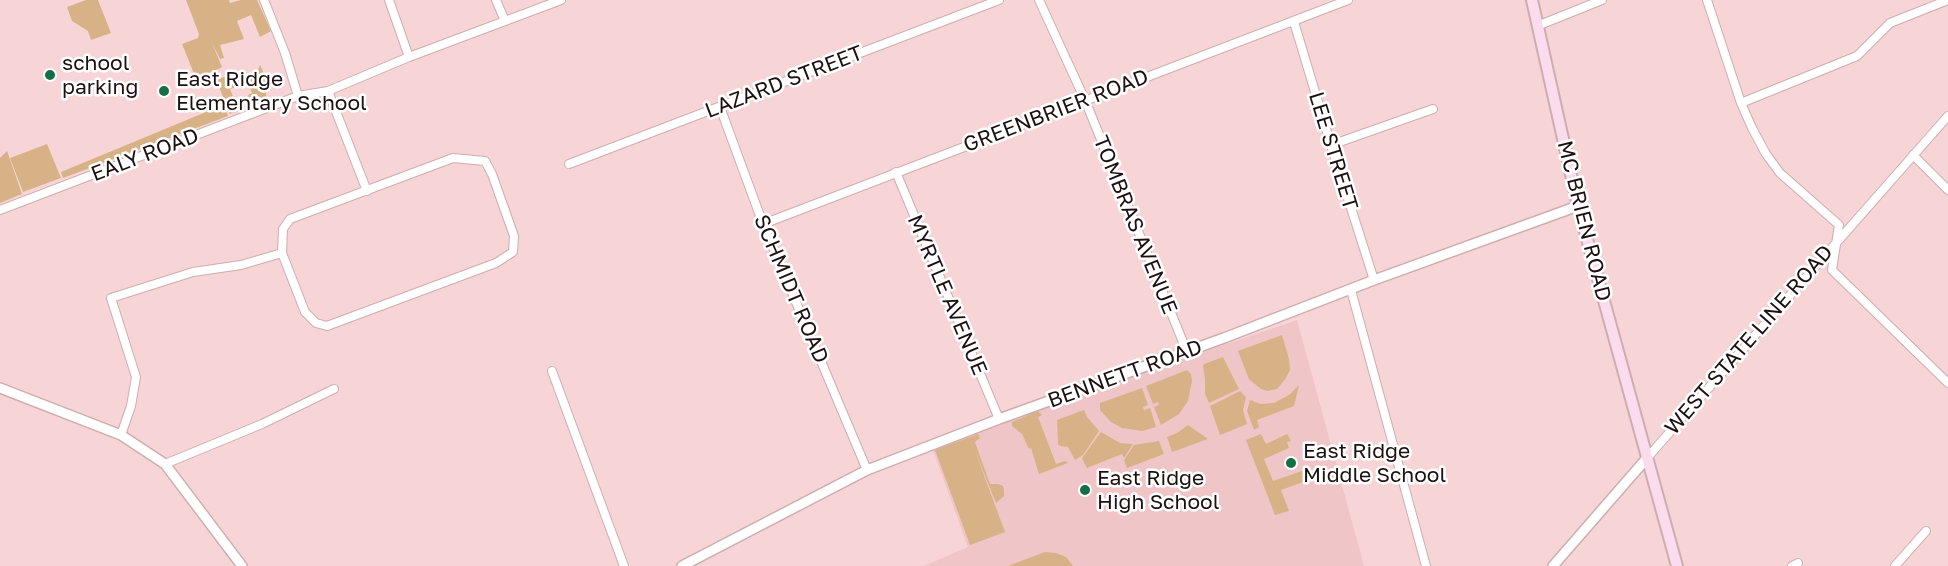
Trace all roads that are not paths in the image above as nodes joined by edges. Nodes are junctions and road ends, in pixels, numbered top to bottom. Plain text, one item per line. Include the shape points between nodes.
1 (264, 0) edge
2 (389, 0) edge
3 (496, 0) edge
4 (561, 0) edge
5 (999, 0) edge
6 (1039, 0) edge
7 (1348, 0) edge
8 (1532, 0) edge
9 (1602, 0) edge
10 (1707, 0) edge
11 (1948, 0) edge
12 (505, 21) junction
13 (1294, 22) junction
14 (1537, 26) junction
15 (409, 57) junction
16 (328, 91) junction
17 (298, 96) junction
18 (1085, 100) junction
19 (1741, 103) junction
20 (720, 107) junction
21 (1433, 109) dead end
22 (1948, 116) edge
23 (1331, 145) junction
24 (1913, 155) junction
25 (569, 164) dead end
26 (896, 172) junction
27 (1948, 190) edge
28 (367, 191) junction
29 (1578, 206) junction
30 (0, 210) edge
31 (763, 224) junction
32 (1836, 240) junction
33 (282, 253) junction
34 (1374, 279) junction
35 (1351, 290) junction
36 (1187, 352) junction
37 (552, 371) dead end
38 (1948, 383) edge
39 (0, 388) edge
40 (334, 389) dead end
41 (999, 419) junction
42 (121, 435) junction
43 (1647, 458) junction
44 (165, 464) junction
45 (867, 470) junction
46 (1926, 531) dead end
47 (698, 562) edge
48 (242, 566) edge
49 (624, 566) edge
50 (682, 566) edge
51 (1426, 566) edge
52 (1553, 566) edge
53 (1677, 566) edge
54 (1895, 566) edge

1 - 17 street
2 - 15 street
3 - 12 street
4 - 12 street, EALY ROAD
5 - 20 street, LAZARD STREET
6 - 18 street, TOMBRAS AVENUE
7 - 13 street, GREENBRIER ROAD
8 - 14 main road, MC BRIEN ROAD
9 - 14 street
10 - 19 street
11 - 19 street via 1890,23 1857,56
12 - 15 street, EALY ROAD
13 - 18 street, GREENBRIER ROAD
13 - 23 street, LEE STREET
14 - 29 main road, MC BRIEN ROAD
15 - 16 street, EALY ROAD
16 - 17 street, EALY ROAD
16 - 28 street
17 - 30 street, EALY ROAD
18 - 26 street, GREENBRIER ROAD
18 - 36 street, TOMBRAS AVENUE
19 - 32 street via 1761,146 1780,173 1839,225
20 - 25 street, LAZARD STREET
20 - 31 street, SCHMIDT ROAD
21 - 23 street
22 - 24 street, WEST STATE LINE ROAD
23 - 34 street, LEE STREET
24 - 27 street
24 - 32 street, WEST STATE LINE ROAD
26 - 31 street, GREENBRIER ROAD
26 - 41 street, MYRTLE AVENUE
28 - 33 street via 290,219 283,229
28 - 33 street via 453,158 485,161 514,236 513,252 496,263 327,326 316,323 305,312
29 - 34 street, BENNETT ROAD
29 - 43 main road, MC BRIEN ROAD
31 - 45 street, SCHMIDT ROAD
32 - 38 street via 1832,270
32 - 43 street, WEST STATE LINE ROAD
33 - 42 street via 241,266 193,272 111,298 136,377
34 - 35 street, BENNETT ROAD
35 - 36 street, BENNETT ROAD
35 - 51 street
36 - 41 street, BENNETT ROAD
37 - 49 street
39 - 42 street
40 - 44 street
41 - 45 street, BENNETT ROAD
42 - 44 street
43 - 52 street, WEST STATE LINE ROAD
43 - 53 main road, MC BRIEN ROAD
44 - 48 street
45 - 47 street, BENNETT ROAD
46 - 54 street
47 - 50 street, BENNETT ROAD

